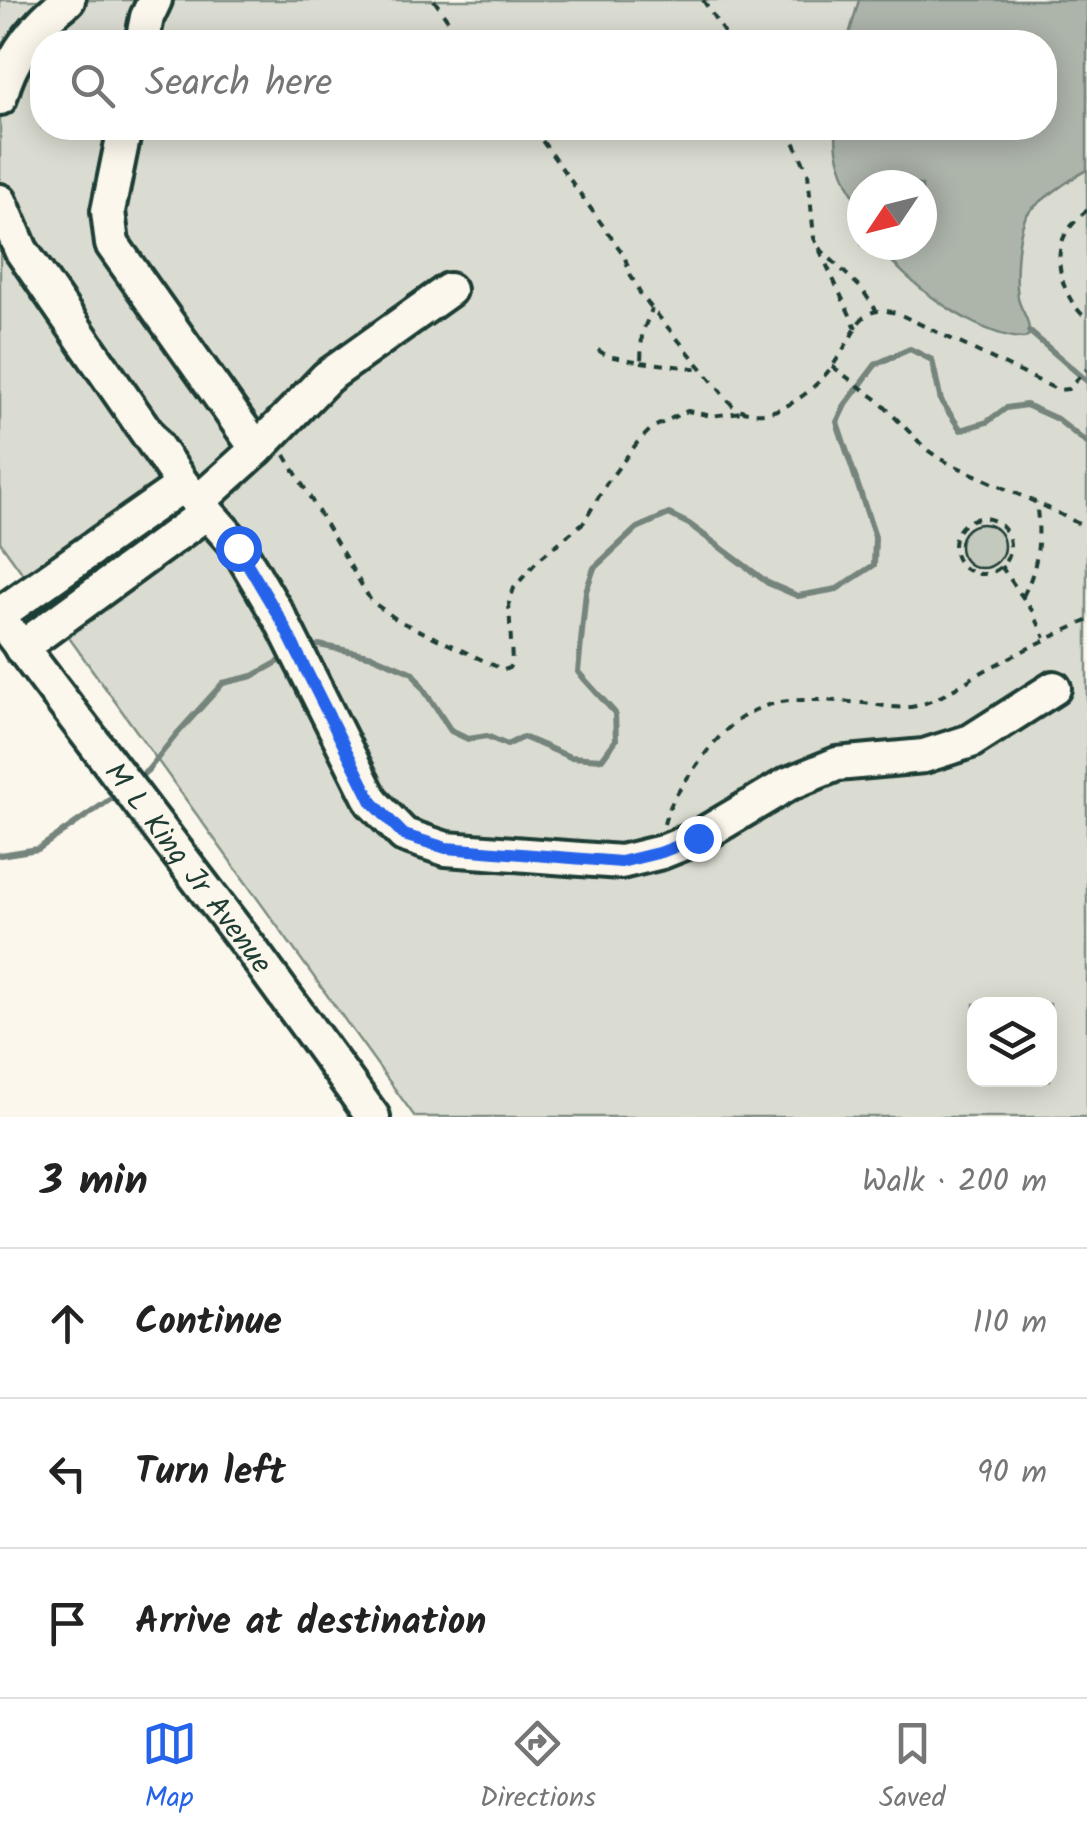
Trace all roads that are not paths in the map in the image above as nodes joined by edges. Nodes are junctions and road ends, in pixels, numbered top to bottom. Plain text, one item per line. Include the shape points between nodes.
1 (68, 0) edge
2 (155, 0) edge
3 (36, 30) edge
4 (144, 30) edge
5 (30, 35) edge
6 (0, 98) edge
7 (122, 140) edge
8 (0, 200) edge
9 (449, 290) dead end
10 (264, 442) junction
11 (196, 500) junction
12 (0, 617) edge
13 (21, 648) junction
14 (1054, 688) dead end
15 (373, 1117) edge

1 - 3 street
2 - 4 street
5 - 6 street
7 - 10 street via 108,211 112,244
8 - 11 street via 21,250
9 - 10 street via 327,377
10 - 11 street
11 - 12 street
11 - 13 street
11 - 14 street via 238,548 282,622 372,802 404,835 446,848 621,862 659,853 837,764 924,756 970,741
12 - 13 street, M L King Jr Avenue
13 - 15 street, M L King Jr Avenue

